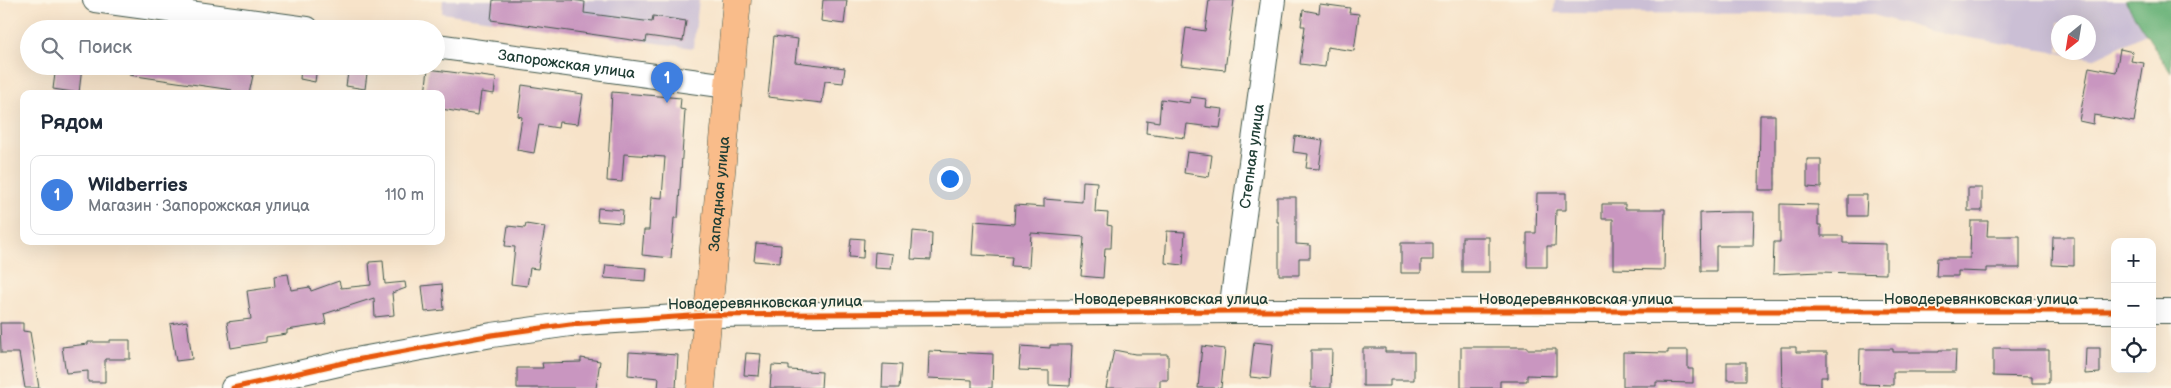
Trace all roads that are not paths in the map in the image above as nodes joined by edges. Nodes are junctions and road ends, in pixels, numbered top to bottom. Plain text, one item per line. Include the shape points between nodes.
1 (95, 0) edge
2 (737, 0) edge
3 (1273, 0) edge
4 (241, 20) edge
5 (445, 47) edge
6 (728, 86) junction
7 (1231, 311) junction
8 (2111, 311) edge
9 (2156, 311) edge
10 (2171, 311) edge
11 (706, 315) junction
12 (233, 388) edge
13 (701, 388) edge

1 - 4 street
2 - 6 main road, Западная улица
3 - 7 street, Степная улица
5 - 6 street, Запорожская улица
6 - 11 main road, Западная улица
7 - 8 street, Новодеревянковская улица
7 - 11 street, Новодеревянковская улица
9 - 10 street
11 - 12 street, Новодеревянковская улица via 570,324 492,335 356,360
11 - 13 main road, Западная улица

